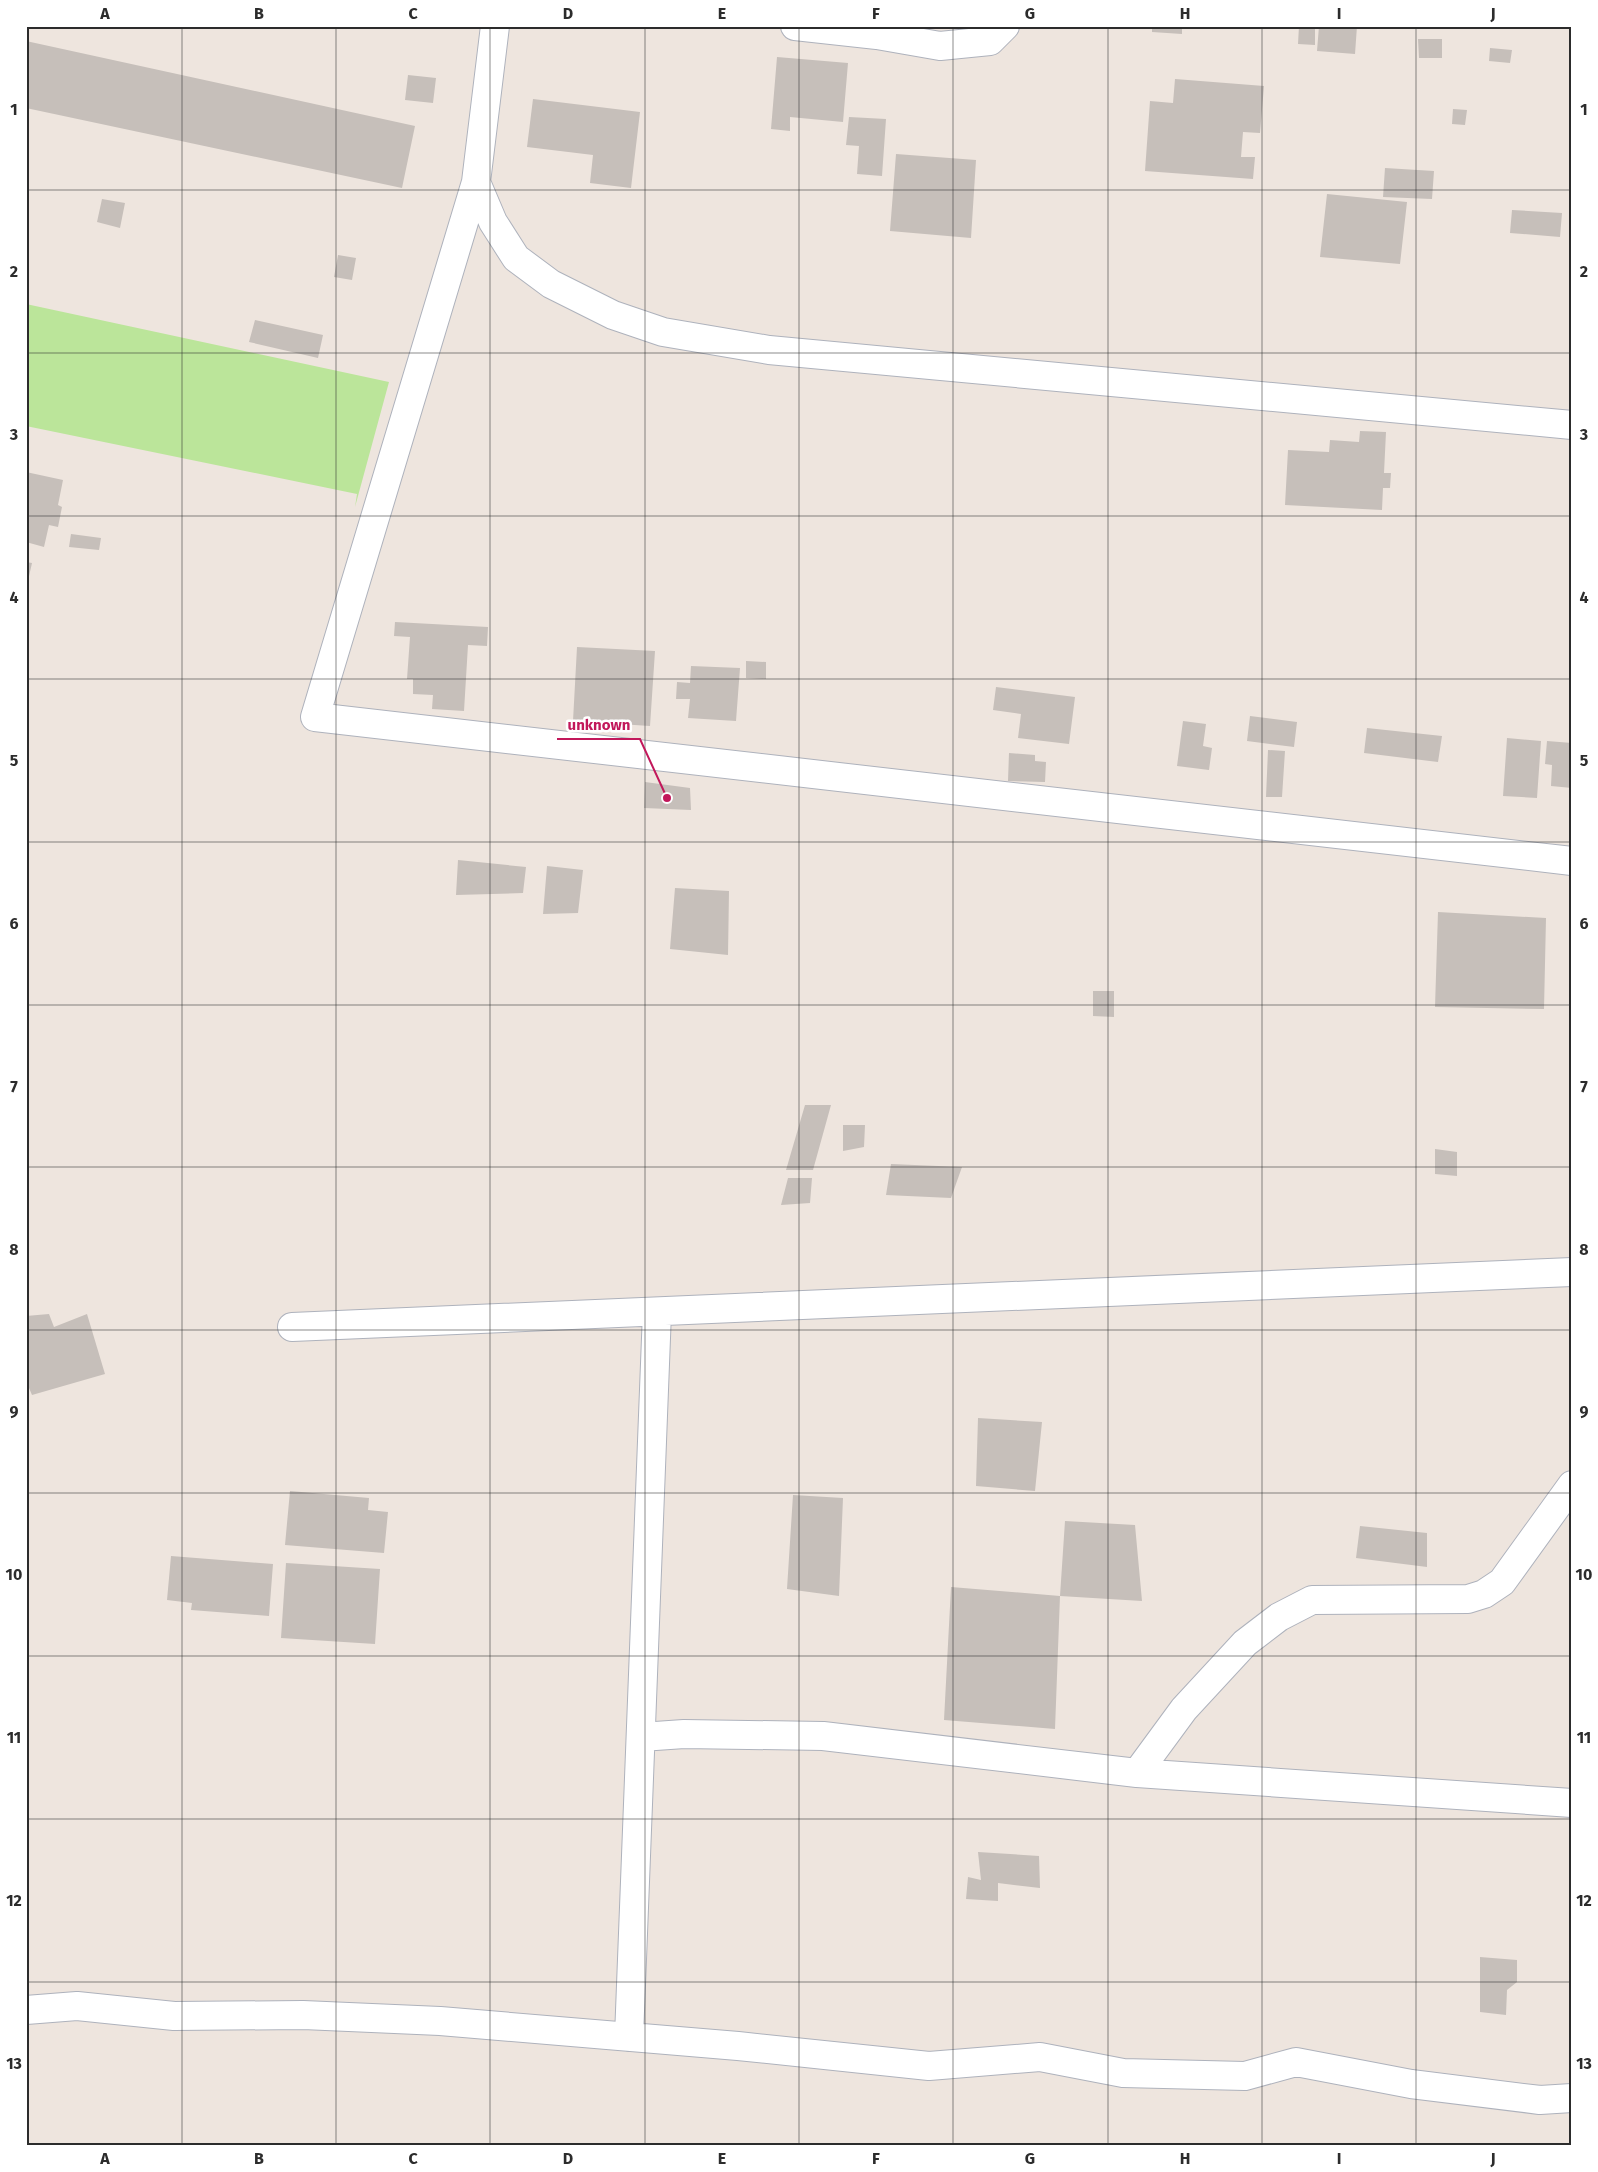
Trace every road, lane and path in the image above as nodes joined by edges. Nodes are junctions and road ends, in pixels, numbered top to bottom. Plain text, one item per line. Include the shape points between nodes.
1 (495, 26) edge
2 (795, 26) edge
3 (1005, 26) edge
4 (476, 182) junction
5 (1572, 425) edge
6 (1572, 861) edge
7 (1572, 1272) edge
8 (657, 1312) junction
9 (292, 1327) dead end
10 (1572, 1485) edge
11 (642, 1737) junction
12 (1137, 1773) junction
13 (1572, 1804) edge
14 (26, 2010) edge
15 (629, 2037) junction
16 (1572, 2098) edge

1 - 4 street
2 - 3 street via 940,46 990,41
4 - 5 street via 493,222 516,258 551,284 586,302 663,332 769,350
4 - 6 street via 314,717
7 - 8 street
8 - 9 street
8 - 11 street
10 - 12 street via 1502,1582 1484,1594 1468,1599 1312,1600 1279,1617 1245,1644 1184,1709
11 - 12 street via 684,1734 823,1736
11 - 15 street
12 - 13 street
14 - 15 street via 77,2006 174,2016 312,2015 440,2021
15 - 16 street via 929,2066 1040,2057 1123,2073 1245,2076 1296,2062 1420,2085 1540,2100

